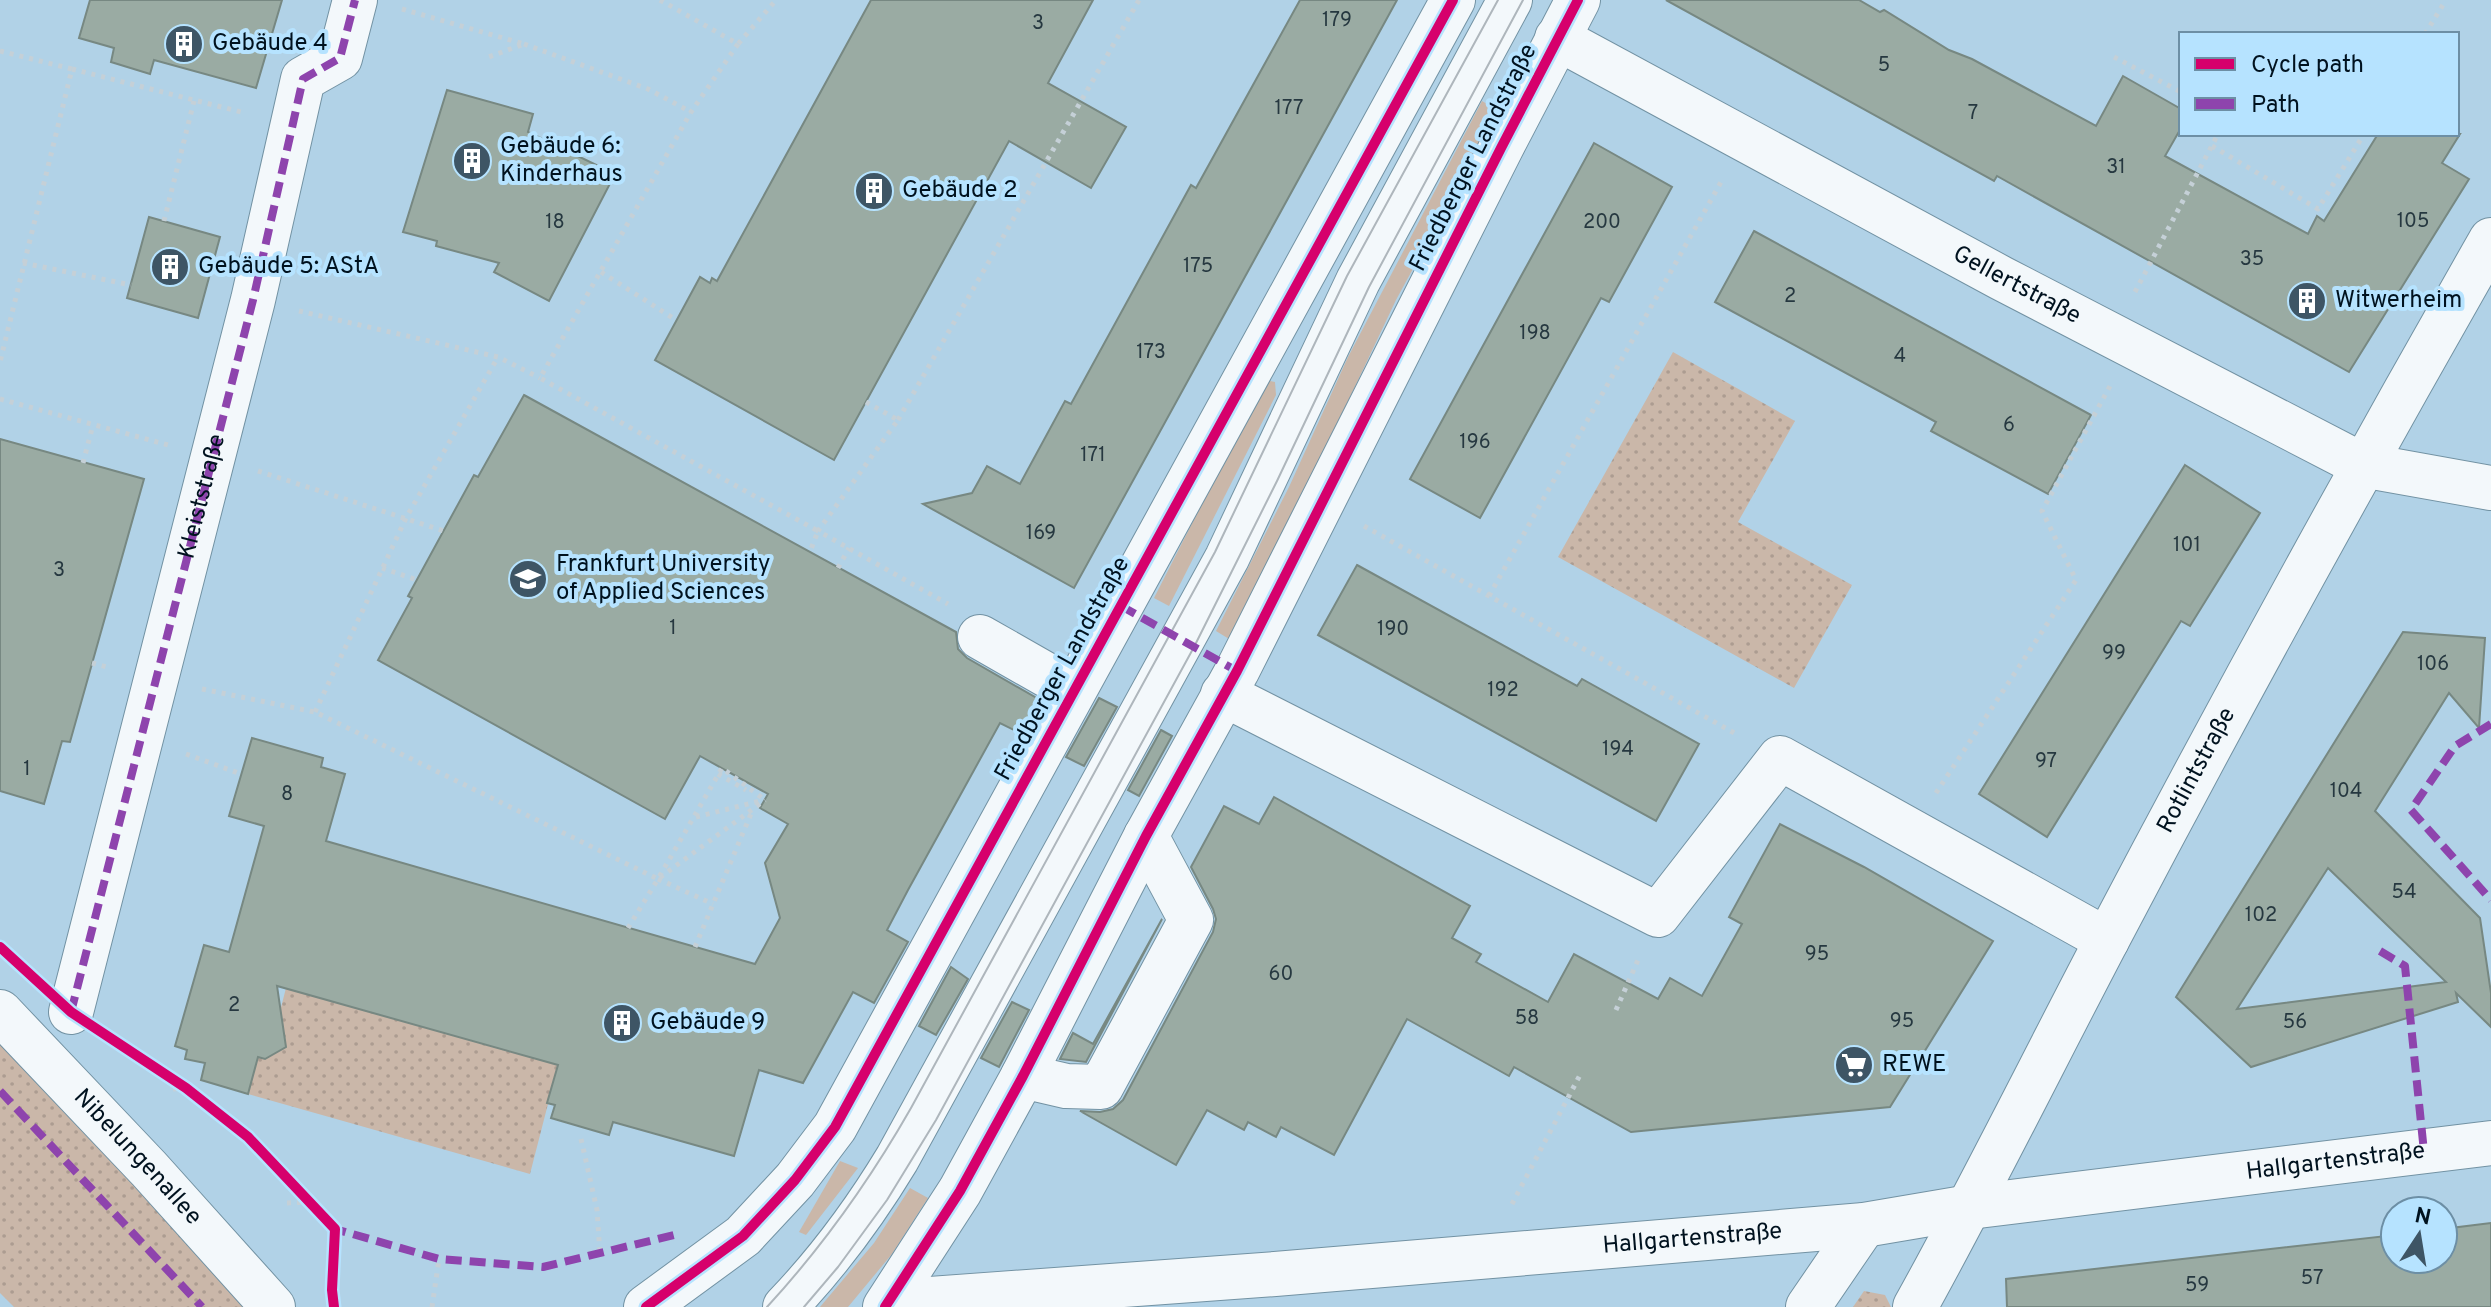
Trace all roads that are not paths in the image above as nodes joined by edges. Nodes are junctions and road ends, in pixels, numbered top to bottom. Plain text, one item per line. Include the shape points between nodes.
1 (355, 0) edge
2 (1453, 0) edge
3 (1510, 0) edge
4 (1578, 0) edge
5 (1557, 38) junction
6 (2491, 240) edge
7 (2362, 465) junction
8 (2491, 488) edge
9 (980, 637) dead end
10 (1073, 690) junction
11 (1223, 694) junction
12 (1146, 836) junction
13 (2107, 940) junction
14 (0, 1012) edge
15 (71, 1012) dead end
16 (1023, 1076) junction
17 (2491, 1143) edge
18 (1970, 1207) junction
19 (1864, 1225) junction
20 (887, 1304) edge
21 (273, 1307) edge
22 (646, 1307) edge
23 (785, 1307) edge
24 (1808, 1307) edge
25 (1915, 1307) edge

1 - 15 street, Kleiststraße via 340,58 303,79 253,300
2 - 10 street, Friedberger Landstraße
3 - 23 street, Friedberger Landstraße via 1358,281 1227,558 897,1159 827,1260
4 - 5 street, Friedberger Landstraße
5 - 7 street, Gellertstraße
5 - 11 street, Friedberger Landstraße
6 - 7 street, Rotlintstraße
7 - 8 street, Gellertstraße
7 - 13 street, Rotlintstraße
9 - 10 street
10 - 22 street, Friedberger Landstraße via 835,1127 743,1236
11 - 12 street, Friedberger Landstraße
11 - 13 street via 1658,915 1780,758
12 - 16 street, Friedberger Landstraße
12 - 16 street via 1191,920 1101,1087
13 - 18 street, Rotlintstraße
14 - 21 street, Nibelungenallee
16 - 20 street, Friedberger Landstraße via 960,1191
17 - 18 street, Hallgartenstraße
18 - 19 street, Hallgartenstraße
18 - 25 street, Rotlintstraße
19 - 20 street, Hallgartenstraße
19 - 24 street

